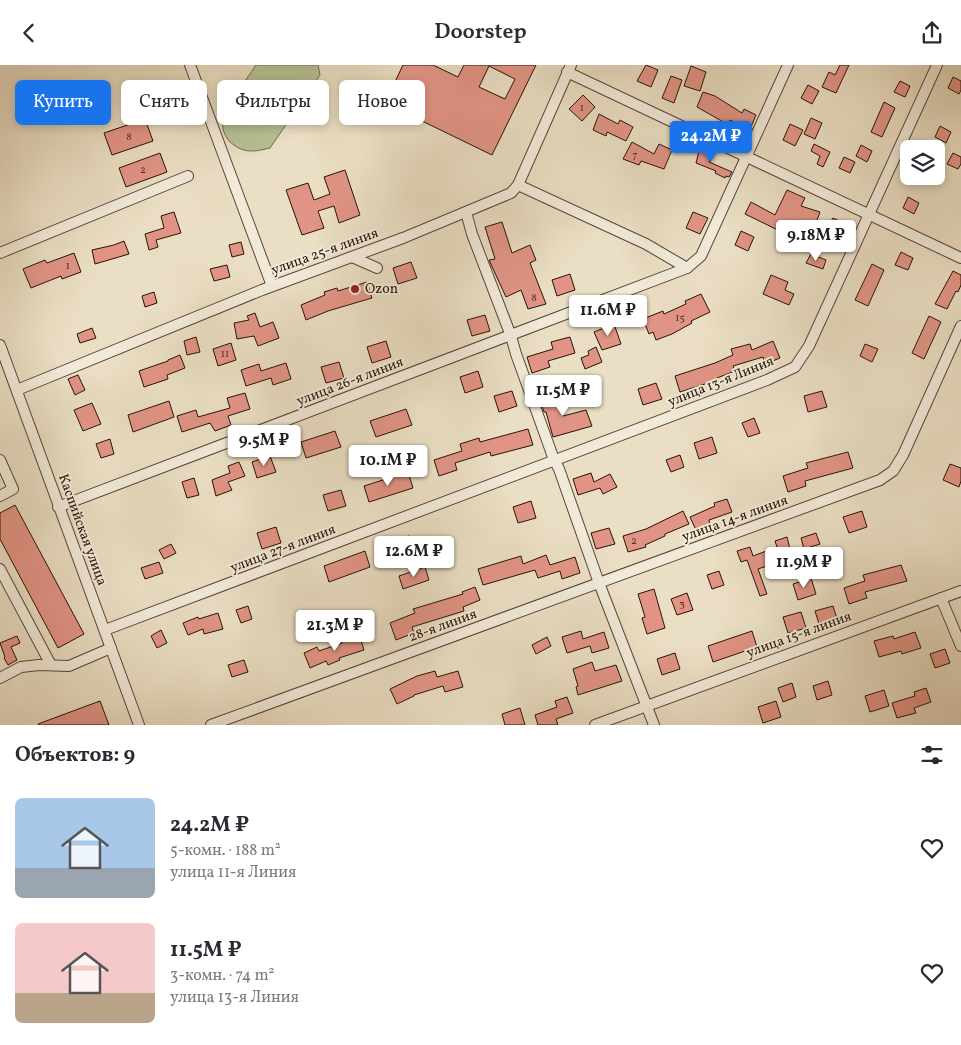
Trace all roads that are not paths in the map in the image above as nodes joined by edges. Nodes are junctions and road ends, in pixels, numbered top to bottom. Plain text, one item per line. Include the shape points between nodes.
1 (190, 65) edge
2 (788, 65) edge
3 (937, 65) edge
4 (569, 68) edge
5 (746, 157) junction
6 (188, 176) dead end
7 (518, 185) junction
8 (466, 212) junction
9 (868, 215) junction
10 (0, 253) edge
11 (352, 257) junction
12 (961, 258) edge
13 (377, 268) dead end
14 (687, 268) junction
15 (272, 286) junction
16 (961, 326) edge
17 (511, 336) junction
18 (0, 345) edge
19 (17, 390) junction
20 (0, 459) edge
21 (555, 461) junction
22 (0, 496) edge
23 (58, 507) junction
24 (0, 569) edge
25 (599, 583) junction
26 (961, 591) edge
27 (941, 598) junction
28 (105, 630) junction
29 (961, 646) edge
30 (111, 648) junction
31 (51, 665) junction
32 (0, 678) edge
33 (646, 705) junction
34 (139, 725) edge
35 (211, 725) edge
36 (594, 725) edge
37 (654, 725) edge

1 - 15 street
2 - 5 street
3 - 9 street, улица 13-я Линия
4 - 5 street
4 - 7 street
5 - 9 street
5 - 14 street via 701,256
6 - 10 street
7 - 8 street, улица 25-я линия via 511,193
7 - 14 street via 646,244
8 - 11 street, улица 25-я линия
8 - 17 street via 474,242
9 - 12 street
9 - 21 street, улица 13-я Линия via 809,346 795,367
11 - 13 street
11 - 15 street, улица 25-я линия
14 - 17 street, улица 26-я линия
15 - 19 street, улица 25-я линия
16 - 25 street, улица 14-я линия via 893,471 880,480
17 - 21 street
17 - 23 street, улица 26-я линия
18 - 19 street, Каспийская улица
19 - 23 street, Каспийская улица
20 - 22 street via 13,489
21 - 25 street
21 - 28 street, улица 27-я линия
23 - 28 street, Каспийская улица
24 - 31 street
25 - 33 street
25 - 35 street, 28-я линия
26 - 27 street, улица 15-я линия
27 - 29 street
27 - 33 street, улица 15-я линия
28 - 30 street, Каспийская улица
30 - 31 street via 69,666
30 - 34 street, Каспийская улица
31 - 32 street via 21,667
33 - 36 street, улица 15-я линия
33 - 37 street

